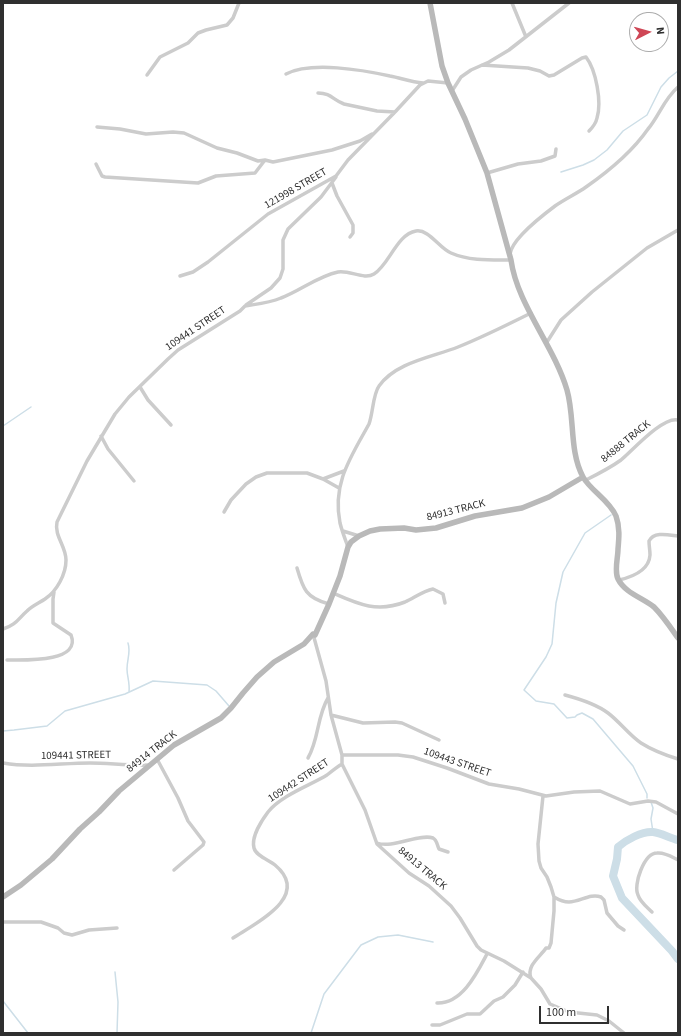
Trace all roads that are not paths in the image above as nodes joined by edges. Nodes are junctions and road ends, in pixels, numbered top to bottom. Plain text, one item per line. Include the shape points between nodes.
1 (239, 3) edge
2 (430, 3) edge
3 (512, 3) edge
4 (569, 3) edge
5 (526, 37) junction
6 (482, 65) junction
7 (286, 74) dead end
8 (147, 75) dead end
9 (423, 83) junction
10 (448, 83) junction
11 (678, 87) edge
12 (318, 92) dead end
13 (452, 93) junction
14 (395, 112) junction
15 (97, 127) dead end
16 (378, 130) junction
17 (589, 131) dead end
18 (556, 149) dead end
19 (265, 160) junction
20 (96, 164) dead end
21 (487, 173) junction
22 (336, 176) junction
23 (332, 183) junction
24 (678, 230) edge
25 (350, 237) dead end
26 (511, 260) junction
27 (180, 276) dead end
28 (245, 306) junction
29 (531, 313) junction
30 (546, 342) junction
31 (140, 386) junction
32 (677, 418) edge
33 (171, 425) dead end
34 (101, 436) junction
35 (344, 471) junction
36 (323, 479) junction
37 (585, 479) junction
38 (134, 481) dead end
39 (339, 488) junction
40 (224, 512) dead end
41 (343, 531) junction
42 (359, 536) junction
43 (678, 536) edge
44 (348, 547) junction
45 (297, 568) dead end
46 (619, 580) junction
47 (54, 590) junction
48 (333, 593) junction
49 (445, 603) dead end
50 (329, 604) junction
51 (3, 629) edge
52 (315, 632) junction
53 (678, 638) edge
54 (7, 660) dead end
55 (565, 695) dead end
56 (328, 698) junction
57 (331, 715) junction
58 (439, 740) dead end
59 (342, 755) junction
60 (308, 758) dead end
61 (156, 759) junction
62 (678, 759) edge
63 (3, 763) edge
64 (342, 764) junction
65 (150, 765) junction
66 (543, 796) junction
67 (678, 814) edge
68 (373, 836) junction
69 (448, 852) dead end
70 (678, 860) edge
71 (174, 870) dead end
72 (3, 897) edge
73 (554, 897) junction
74 (652, 912) dead end
75 (3, 922) edge
76 (117, 928) dead end
77 (624, 930) dead end
78 (233, 938) dead end
79 (487, 954) junction
80 (523, 972) junction
81 (531, 978) junction
82 (437, 1003) dead end
83 (432, 1024) dead end
84 (624, 1033) edge

1 - 8 street via 227,25 198,33 188,43 160,57
2 - 10 street
3 - 5 street
4 - 5 street
5 - 6 street via 500,56
6 - 13 street via 461,77
6 - 17 street via 536,69 549,76 586,57 598,89 598,115
7 - 9 street via 307,68 359,70
9 - 10 street
9 - 14 street, 121998 STREET
10 - 13 street
11 - 26 street via 649,129 619,161 527,229 514,245 510,254
12 - 14 street via 328,94 344,104
13 - 21 street
14 - 16 street, 121998 STREET
15 - 19 street via 146,134 184,134 217,148 258,161
16 - 19 street via 360,141 332,150 273,162
16 - 22 street, 121998 STREET
18 - 21 street via 554,156 548,160 514,165
19 - 20 street via 254,173 216,176 198,183 104,178
21 - 26 street
22 - 23 street
22 - 27 street, 121998 STREET via 268,214 194,272
23 - 25 street via 353,225
23 - 28 street via 288,229 282,247 283,269 278,281
24 - 30 street via 647,248 592,292 561,320
26 - 28 street, 109441 STREET via 454,254 444,250 430,236 418,231 407,234 380,269 372,275 335,273 281,298
26 - 29 street via 513,274
28 - 31 street, 109441 STREET via 178,350
29 - 30 street
29 - 35 street via 458,347 416,361 384,380 377,389 369,424
30 - 37 street via 567,391 574,447
31 - 33 street via 148,400
31 - 34 street, 109441 STREET via 115,414
32 - 37 street, 84888 TRACK via 660,426 617,463
34 - 38 street via 108,449
34 - 47 street, 109441 STREET via 57,522 56,531 63,545 66,562 65,571
35 - 36 street
35 - 39 street
36 - 39 street
36 - 40 street via 303,472 263,474 236,494
37 - 42 street, 84913 TRACK via 522,508 480,515 436,528 380,529
37 - 46 street via 615,516 619,533
39 - 41 street via 340,522
41 - 42 street
41 - 44 street
42 - 44 street, 84913 TRACK
43 - 46 street via 653,537 649,541 649,559 642,570
44 - 48 street, 84913 TRACK
45 - 50 street via 304,590 314,599
46 - 53 street via 624,587 655,609
47 - 51 street, 109441 STREET via 17,622
47 - 54 street via 53,623 71,635 73,642 70,650 56,656 31,660
48 - 49 street via 372,607 386,608 433,589 443,594
48 - 50 street, 84913 TRACK
50 - 52 street, 84913 TRACK
52 - 56 street, 84913 TRACK
52 - 61 street, 84914 TRACK via 304,644 274,662 257,677 221,718
55 - 62 street via 584,700 601,709 640,743
56 - 57 street, 84913 TRACK
56 - 60 street
57 - 58 street via 363,722 402,723
57 - 59 street, 84913 TRACK
59 - 64 street, 84913 TRACK
59 - 66 street, 109443 STREET via 414,757 489,784
61 - 65 street, 84914 TRACK
61 - 71 street via 188,821 204,842
63 - 65 street, 109441 STREET via 32,766 88,763
64 - 68 street, 84913 TRACK via 365,810
64 - 78 street, 109442 STREET via 273,806 261,822 254,849 285,877 287,894 267,916
65 - 72 street, 84914 TRACK via 119,791 52,859
66 - 67 street, 109443 STREET via 600,791 630,804 656,802
66 - 73 street via 538,844 539,861
68 - 69 street via 377,843 385,844 433,838 439,849
68 - 79 street, 84913 TRACK via 381,849 451,906 477,946
70 - 74 street via 656,852 644,864 636,891 639,899
73 - 77 street via 570,902 592,896 601,897 607,913
73 - 81 street via 551,943 531,967
75 - 76 street via 41,922 72,935 89,930
79 - 80 street, 84913 TRACK
79 - 82 street via 464,990 450,1001
80 - 81 street, 84913 TRACK
80 - 83 street via 503,997 494,1001 480,1014 466,1014 440,1025
81 - 84 street, 84913 TRACK via 552,1006 569,1012 597,1015

